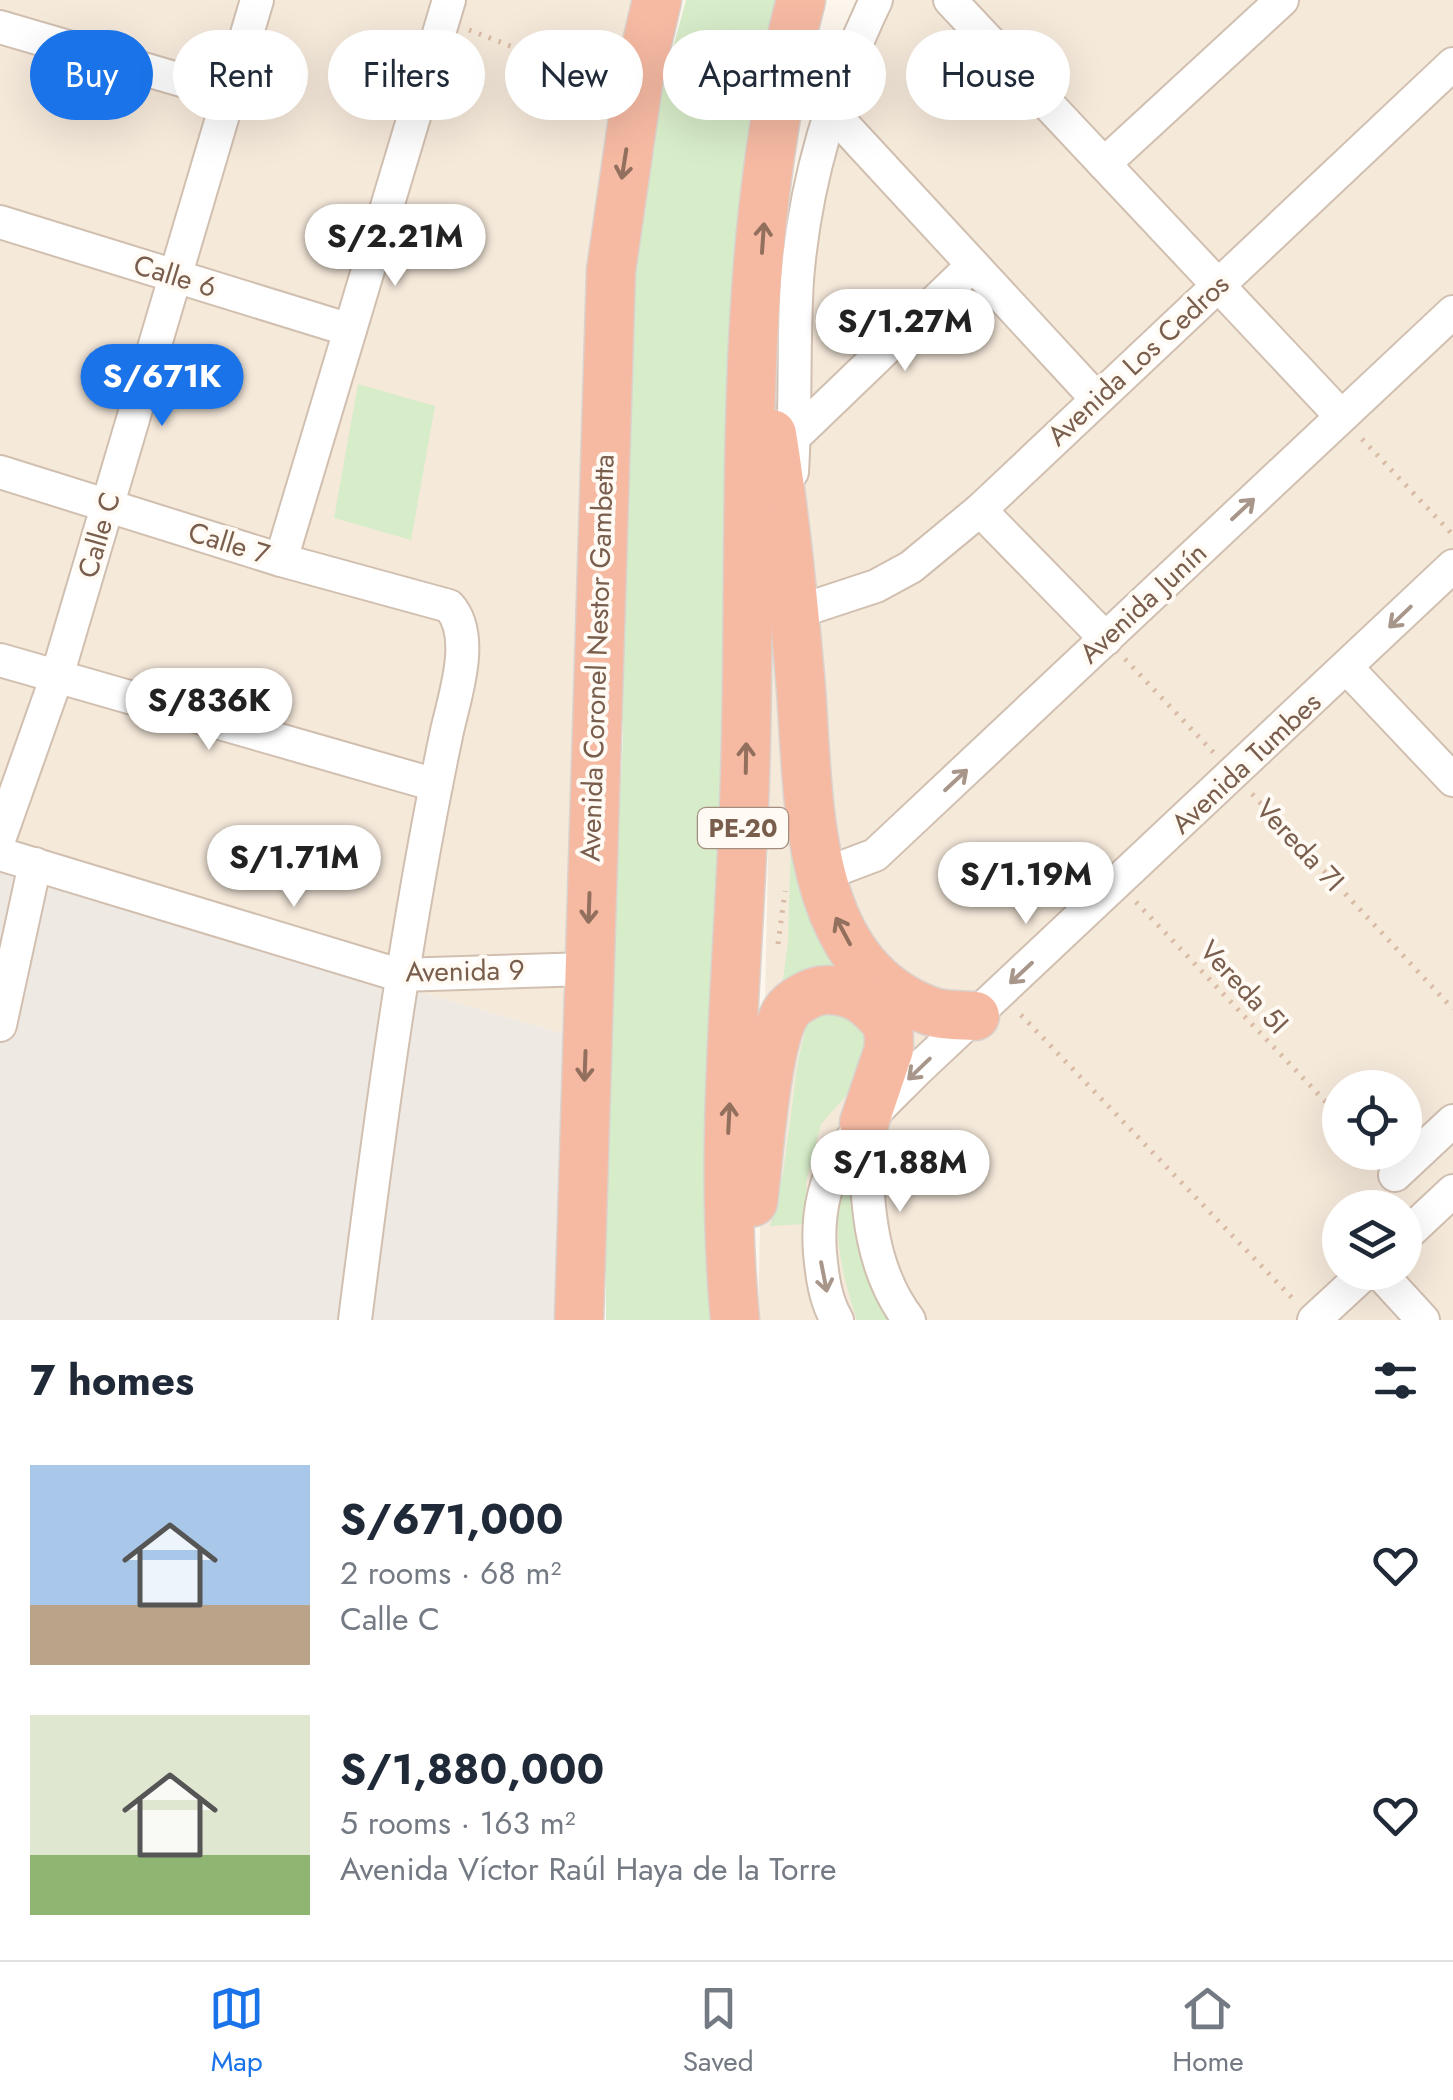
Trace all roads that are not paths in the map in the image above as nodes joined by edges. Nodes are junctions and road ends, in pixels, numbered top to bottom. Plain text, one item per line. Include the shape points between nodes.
1 (257, 0) edge
2 (657, 0) edge
3 (801, 0) edge
4 (876, 0) edge
5 (950, 0) edge
6 (1274, 3) edge
7 (446, 10) edge
8 (0, 27) edge
9 (248, 30) edge
10 (863, 30) edge
11 (1453, 64) edge
12 (173, 77) edge
13 (222, 120) edge
14 (826, 120) edge
15 (839, 120) edge
16 (1104, 164) junction
17 (0, 222) edge
18 (973, 266) junction
19 (175, 276) junction
20 (1218, 285) junction
21 (1453, 312) edge
22 (350, 330) junction
23 (756, 335) junction
24 (1096, 398) junction
25 (1342, 416) junction
26 (794, 437) junction
27 (0, 472) edge
28 (107, 506) junction
29 (980, 510) junction
30 (788, 531) junction
31 (282, 560) junction
32 (1453, 566) edge
33 (794, 612) junction
34 (1106, 639) junction
35 (0, 660) edge
36 (1347, 668) junction
37 (57, 676) junction
38 (1453, 780) edge
39 (436, 785) junction
40 (0, 837) edge
41 (0, 854) edge
42 (34, 864) junction
43 (822, 875) junction
44 (588, 969) junction
45 (399, 975) junction
46 (988, 1004) junction
47 (888, 1007) junction
48 (0, 1026) edge
49 (1453, 1121) edge
50 (864, 1124) junction
51 (1395, 1176) dead end
52 (1453, 1191) edge
53 (1422, 1220) edge
54 (1340, 1290) edge
55 (1392, 1290) edge
56 (1307, 1313) edge
57 (1410, 1316) edge
58 (354, 1320) edge
59 (579, 1320) edge
60 (738, 1320) edge
61 (837, 1320) edge
62 (909, 1320) edge

1 - 9 street, Calle C
2 -> 44 highway, Avenida Coronel Nestor Gambetta via 636,90 611,271
23 -> 3 highway, PE-20 via 771,158
4 - 10 street
5 - 16 street
6 - 16 street
7 - 22 street
8 - 12 street
11 - 20 street, Avenida Los Cedros
13 - 19 street, Calle C
14 - 26 street via 797,280
15 - 18 street
16 - 20 street
17 - 19 street, Calle 6
18 - 24 street
18 - 26 street
19 - 22 street, Calle 6
19 - 28 street, Calle C
20 - 24 street, Avenida Los Cedros
20 - 25 street
21 - 25 street, Avenida Junín
22 - 31 street
23 - 30 highway
60 -> 23 highway, PE-20 via 727,1156 746,772
24 - 29 street, Avenida Los Cedros
34 -> 25 street, Avenida Junín
26 - 30 street
27 - 28 street, Calle 7
28 - 31 street, Calle 7
28 - 37 street, Calle C
29 - 33 street, Avenida Los Cedros via 911,567 876,586
29 - 34 street
30 - 33 highway
31 - 39 street, Calle 7 via 449,606 457,614 458,678
32 -> 36 street, Avenida Tumbes
33 - 43 highway via 809,809
43 -> 34 street, Avenida Junín via 876,855
35 - 37 street
36 - 38 street
36 -> 46 street, Avenida Tumbes
37 - 39 street
37 - 40 street, Calle C
39 - 45 street
41 - 42 street, Avenida 9
42 - 45 street, Avenida 9
42 - 48 street
47 -> 43 highway via 835,917
44 - 45 street, Avenida 9
44 -> 59 highway, Avenida Coronel Nestor Gambetta
45 - 58 street
46 - 47 highway via 934,1013
46 -> 50 street, Avenida Tumbes
47 - 50 highway via 889,1049
47 - 60 highway via 845,990 816,990 787,1010 774,1050
49 - 51 street
50 -> 61 street, Avenida Tumbes via 839,1152 820,1196 822,1274
50 - 62 street via 872,1239
52 - 53 street
54 - 56 street
55 - 57 street

